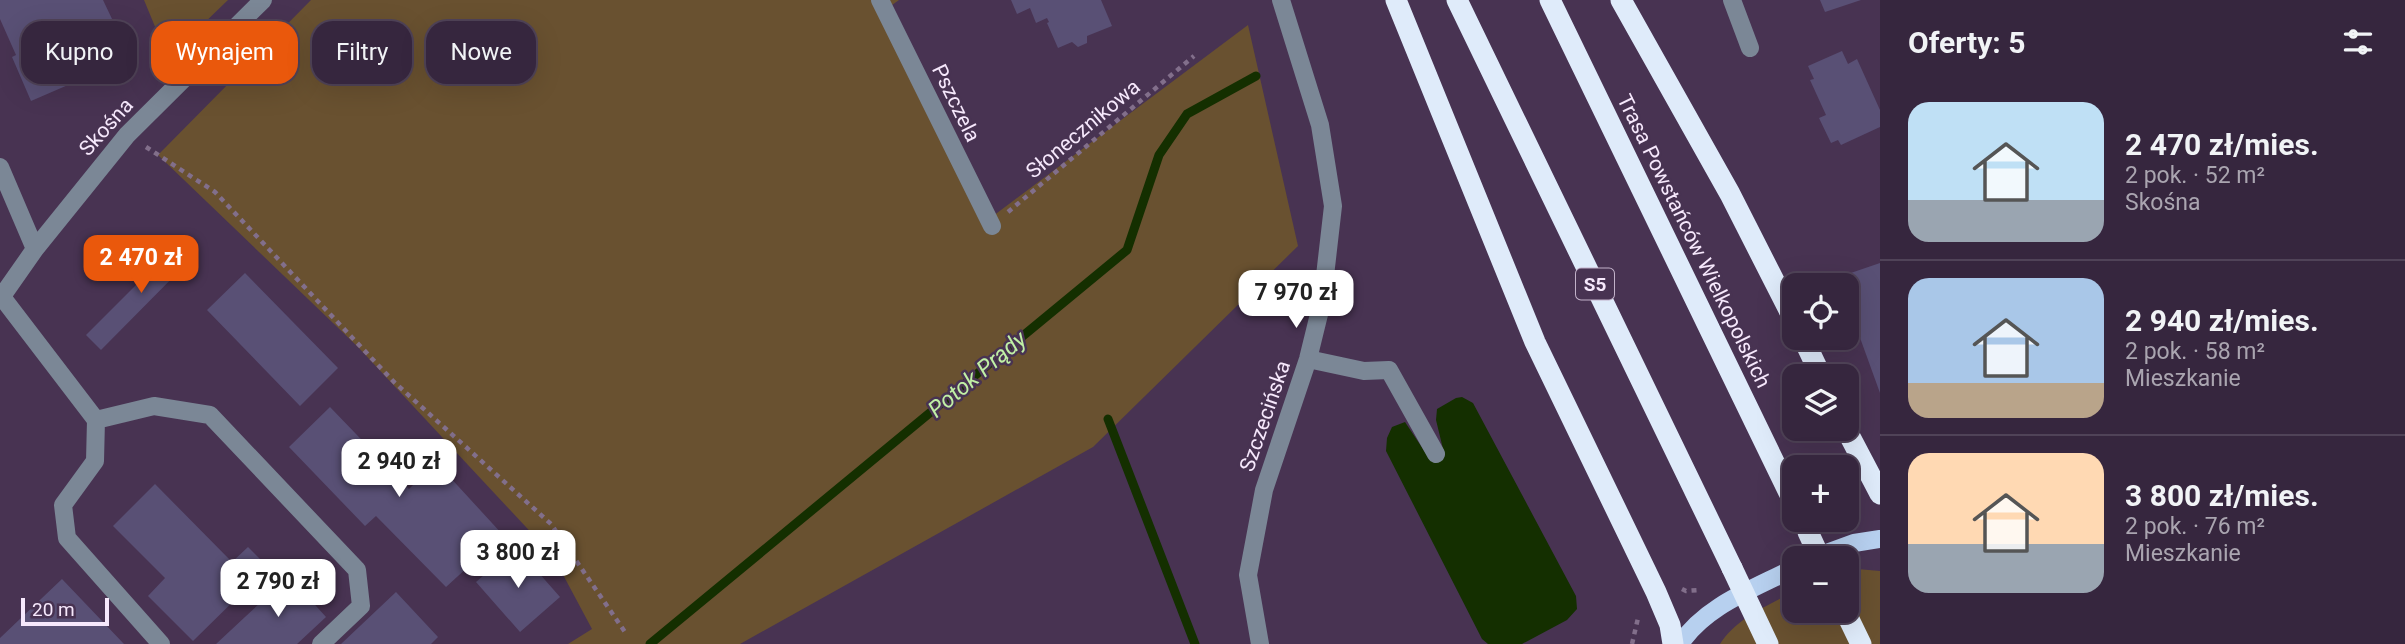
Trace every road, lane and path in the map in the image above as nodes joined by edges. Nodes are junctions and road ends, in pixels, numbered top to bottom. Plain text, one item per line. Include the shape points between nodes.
1 (263, 0) edge
2 (880, 0) edge
3 (1280, 0) edge
4 (1396, 0) edge
5 (1457, 0) edge
6 (1550, 0) edge
7 (1621, 0) edge
8 (1732, 0) edge
9 (1750, 48) dead end
10 (1194, 56) dead end
11 (127, 135) junction
12 (0, 167) edge
13 (992, 226) joint
14 (35, 249) junction
15 (1782, 296) edge
16 (1, 298) edge
17 (1308, 359) junction
18 (96, 420) junction
19 (1852, 441) edge
20 (1436, 454) dead end
21 (1782, 478) edge
22 (1880, 494) edge
23 (1880, 539) edge
24 (1846, 546) edge
25 (1782, 574) edge
26 (1639, 609) dead end
27 (1851, 623) edge
28 (625, 632) dead end
29 (161, 644) edge
30 (321, 644) edge
31 (1260, 644) edge
32 (1632, 644) edge
33 (1673, 644) edge
34 (1681, 644) edge
35 (1768, 644) edge
36 (1861, 644) edge

1 - 11 street, Skośna
2 - 13 street, Pszczela
3 - 17 street, Szczecińska via 1320,125 1333,206 1322,302
4 - 33 highway via 1535,342 1656,592
5 - 35 highway, S5, bridge
6 - 21 highway, Trasa Powstańców Wielkopolskich
7 - 15 highway
8 - 9 street
10 - 13 path, Słonecznikowa
11 - 14 street, Skośna
11 - 28 path via 215,192 394,382 551,524
12 - 14 street
14 - 16 street, Skośna
16 - 18 street
17 - 20 street via 1389,370
17 - 31 street, Szczecińska via 1264,490 1248,575
18 - 29 street via 94,461 63,505 67,538
18 - 30 street via 155,406 210,415 358,570 361,606
19 - 22 highway
23 - 24 main road
25 - 34 main road via 1715,608 1691,627
26 - 32 path
27 - 36 highway

